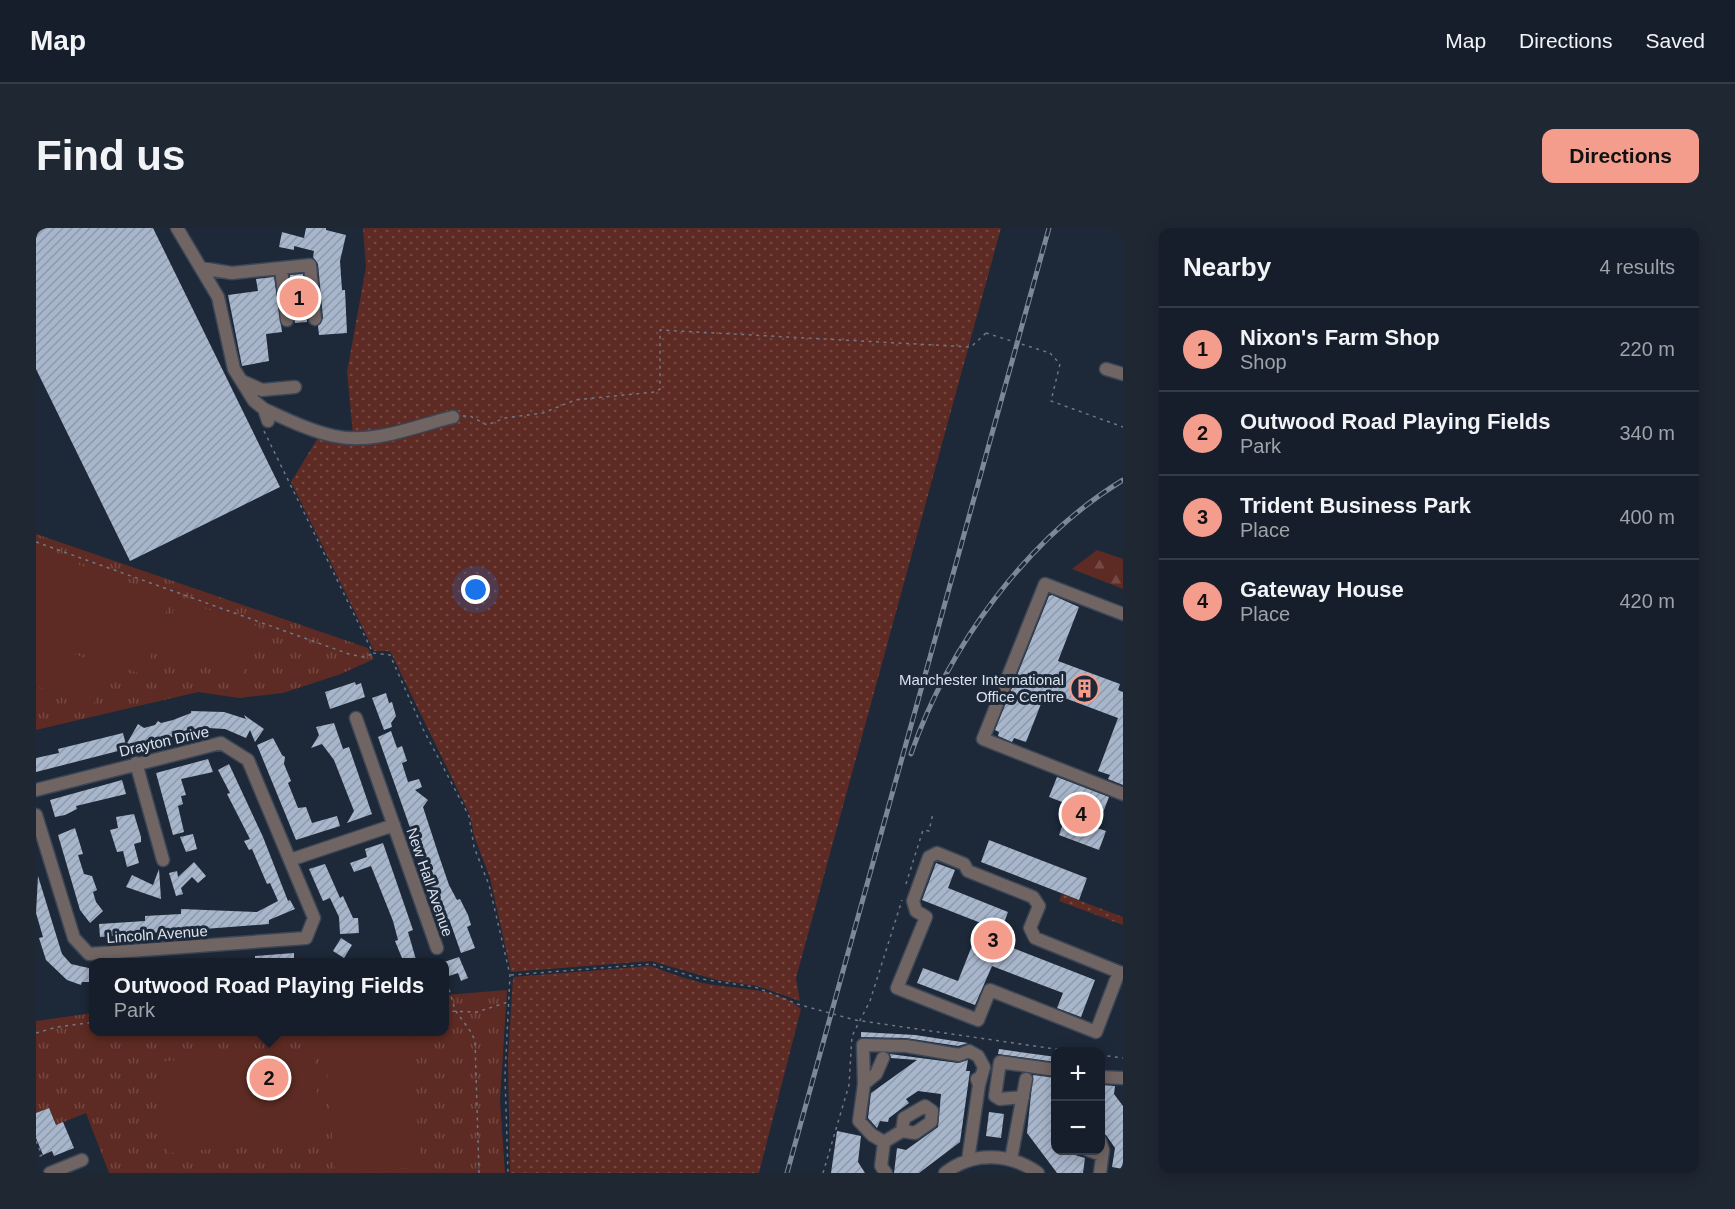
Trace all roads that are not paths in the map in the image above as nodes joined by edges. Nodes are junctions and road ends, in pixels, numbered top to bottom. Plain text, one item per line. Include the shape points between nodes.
1 (177, 228) edge
2 (201, 268) junction
3 (281, 268) junction
4 (315, 319) dead end
5 (287, 320) dead end
6 (1106, 369) dead end
7 (1123, 374) edge
8 (241, 380) junction
9 (295, 387) dead end
10 (453, 417) road end
11 (1123, 614) edge
12 (356, 718) dead end
13 (136, 763) junction
14 (36, 790) edge
15 (1123, 794) edge
16 (36, 815) edge
17 (394, 825) junction
18 (163, 860) dead end
19 (290, 860) junction
20 (306, 938) joint
21 (437, 948) dead end
22 (1121, 972) edge
23 (883, 1058) dead end
24 (968, 1058) dead end
25 (1051, 1069) edge
26 (1105, 1078) edge
27 (1026, 1079) dead end
28 (1121, 1081) edge
29 (864, 1084) junction
30 (979, 1085) junction
31 (1023, 1097) junction
32 (902, 1131) dead end
33 (884, 1142) junction
34 (1102, 1155) edge
35 (1011, 1159) junction
36 (82, 1160) dead end
37 (968, 1160) junction
38 (50, 1173) edge
39 (886, 1173) edge
40 (945, 1173) edge
41 (1038, 1173) edge
42 (1100, 1173) edge

1 - 2 street
2 - 3 street via 232,273
2 - 8 street via 218,297 234,369
3 - 4 street via 310,265
3 - 5 street
6 - 7 street
8 - 9 street via 262,390
8 - 10 street via 264,418 333,436 384,435
11 - 15 street via 1045,584 983,740
12 - 17 street, New Hall Avenue
13 - 14 street, Drayton Drive
13 - 18 street
13 - 19 street, Drayton Drive via 221,743 248,760
16 - 20 street, Lincoln Avenue via 74,938 89,954
17 - 19 street, New Hall Avenue
17 - 21 street, New Hall Avenue
19 - 20 street, Drayton Drive via 314,918
22 - 22 street via 1035,938 1030,928 1039,906 1033,897 968,871 964,864 937,853 929,857 914,901 916,911 926,917 897,988 978,1020 990,990 1095,1032
23 - 29 street via 876,1074
24 - 30 street via 978,1064
25 - 31 street via 1000,1062 995,1096
26 - 28 street
27 - 31 street
29 - 30 street via 864,1045 906,1046 958,1054 969,1051 982,1061
29 - 33 street via 859,1121
30 - 37 street
31 - 35 street
32 - 33 street
33 - 39 street via 881,1166
34 - 42 street
35 - 37 street
35 - 41 street
36 - 38 street
37 - 40 street

